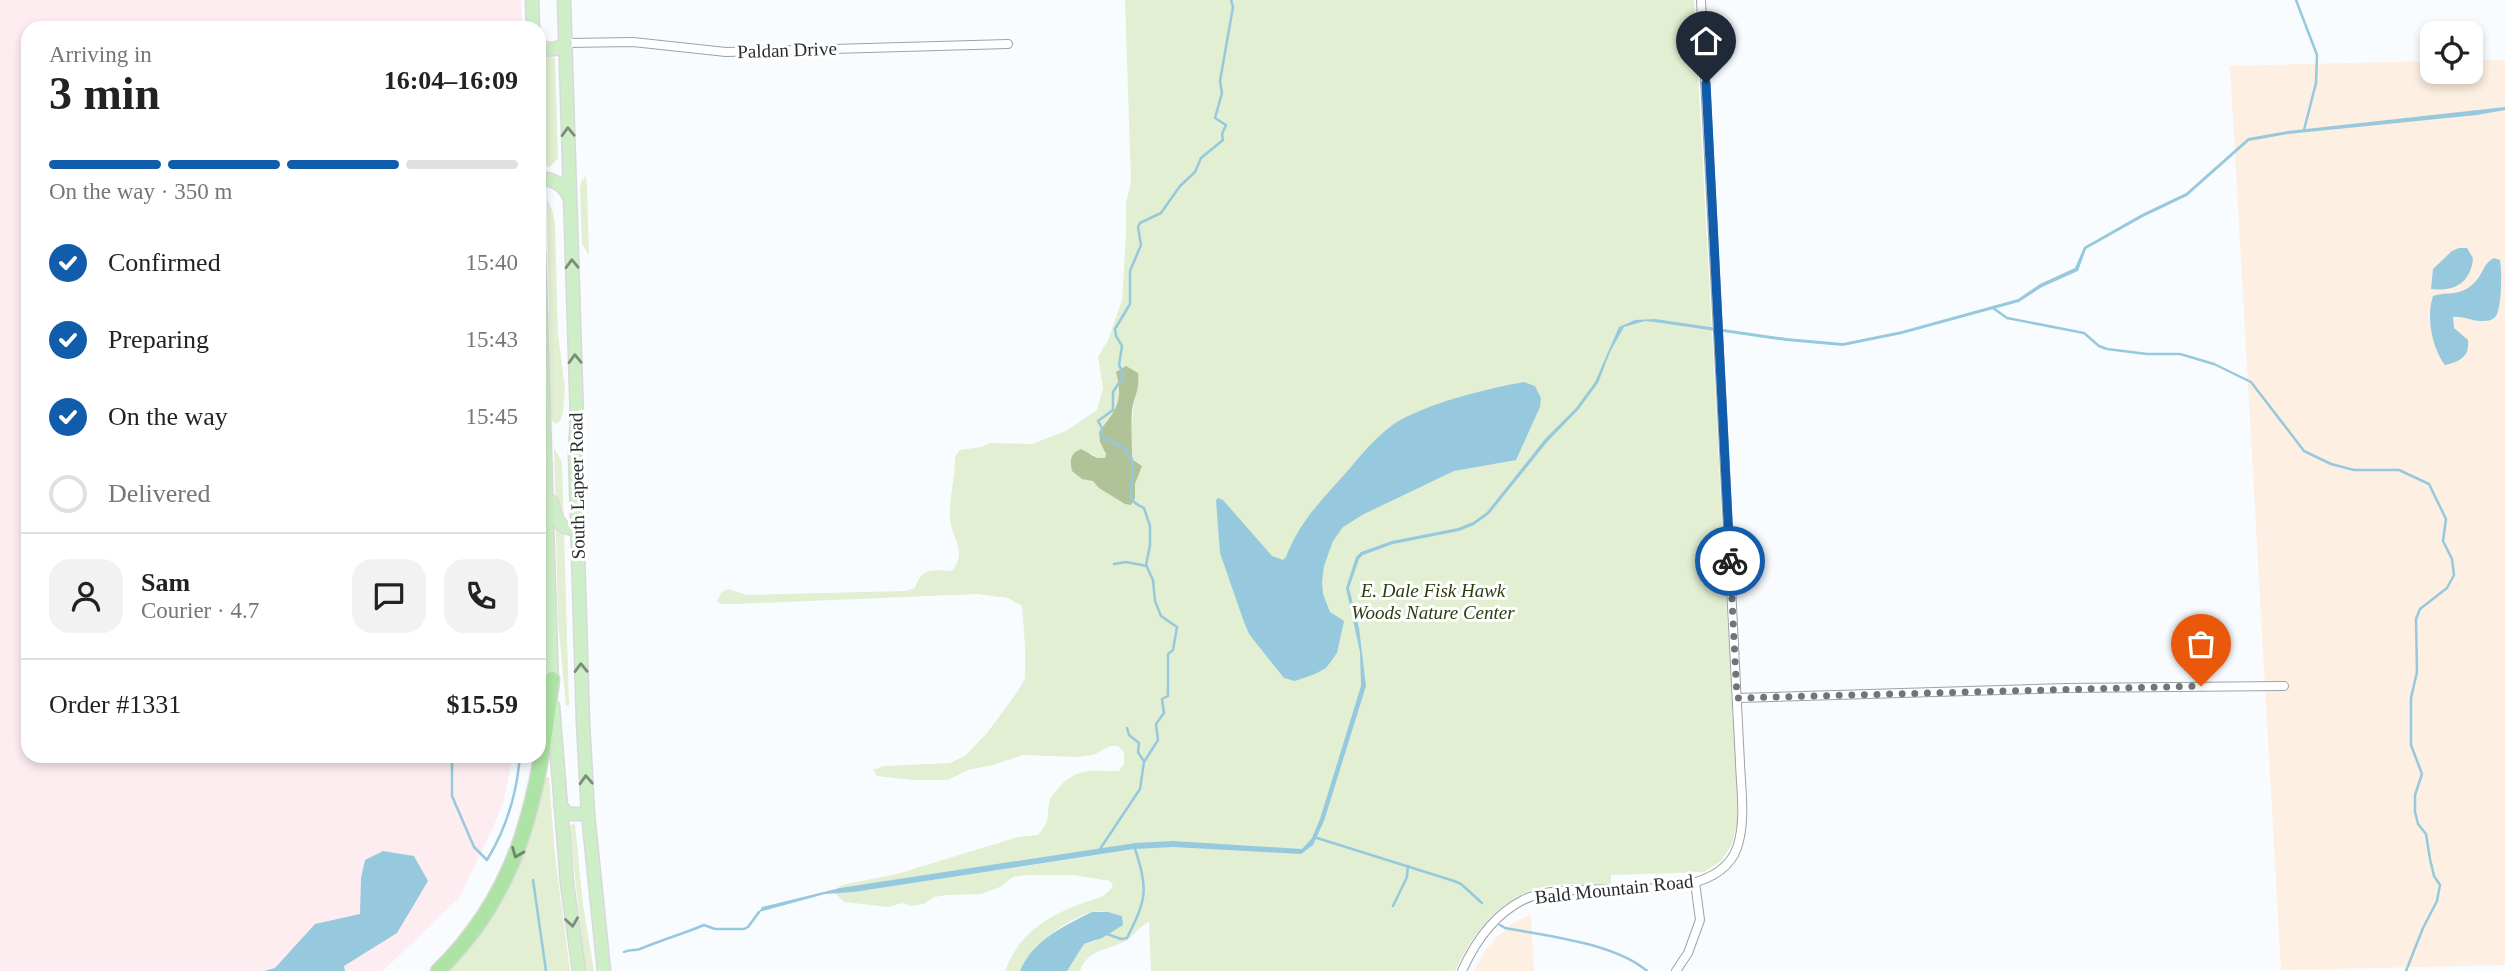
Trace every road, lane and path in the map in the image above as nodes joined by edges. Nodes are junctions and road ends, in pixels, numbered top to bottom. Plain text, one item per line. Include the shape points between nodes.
1 (532, 0) edge
2 (564, 0) edge
3 (1700, 0) edge
4 (533, 21) edge
5 (566, 43) junction
6 (1008, 44) dead end
7 (546, 49) edge
8 (546, 179) edge
9 (570, 200) junction
10 (546, 481) joint
11 (577, 529) junction
12 (552, 679) junction
13 (2284, 686) dead end
14 (1737, 698) junction
15 (546, 723) edge
16 (540, 763) edge
17 (560, 806) junction
18 (588, 814) junction
19 (1695, 882) junction
20 (438, 971) edge
21 (579, 971) edge
22 (604, 971) edge
23 (1462, 971) edge
24 (1676, 971) edge

1 - 4 main road
2 - 5 main road, South Lapeer Road
3 - 14 street, Bald Mountain Road
5 - 6 street, Paldan Drive via 633,41 726,52
5 - 7 main road
9 -> 5 main road, South Lapeer Road
8 - 9 main road via 562,186
11 -> 9 main road, South Lapeer Road
10 - 11 main road via 557,521 567,530
10 - 12 main road, South Lapeer Road
18 -> 11 main road, South Lapeer Road
12 -> 15 highway
12 - 17 main road, South Lapeer Road
13 - 14 street
14 - 19 street, Bald Mountain Road via 1740,838 1720,870
16 -> 20 highway via 519,850 506,878 485,915
17 - 18 main road via 568,814
17 -> 21 main road, South Lapeer Road
18 - 22 main road, South Lapeer Road
19 - 23 street, Bald Mountain Road via 1651,889 1543,892 1507,909 1492,923
19 - 24 street via 1700,920

